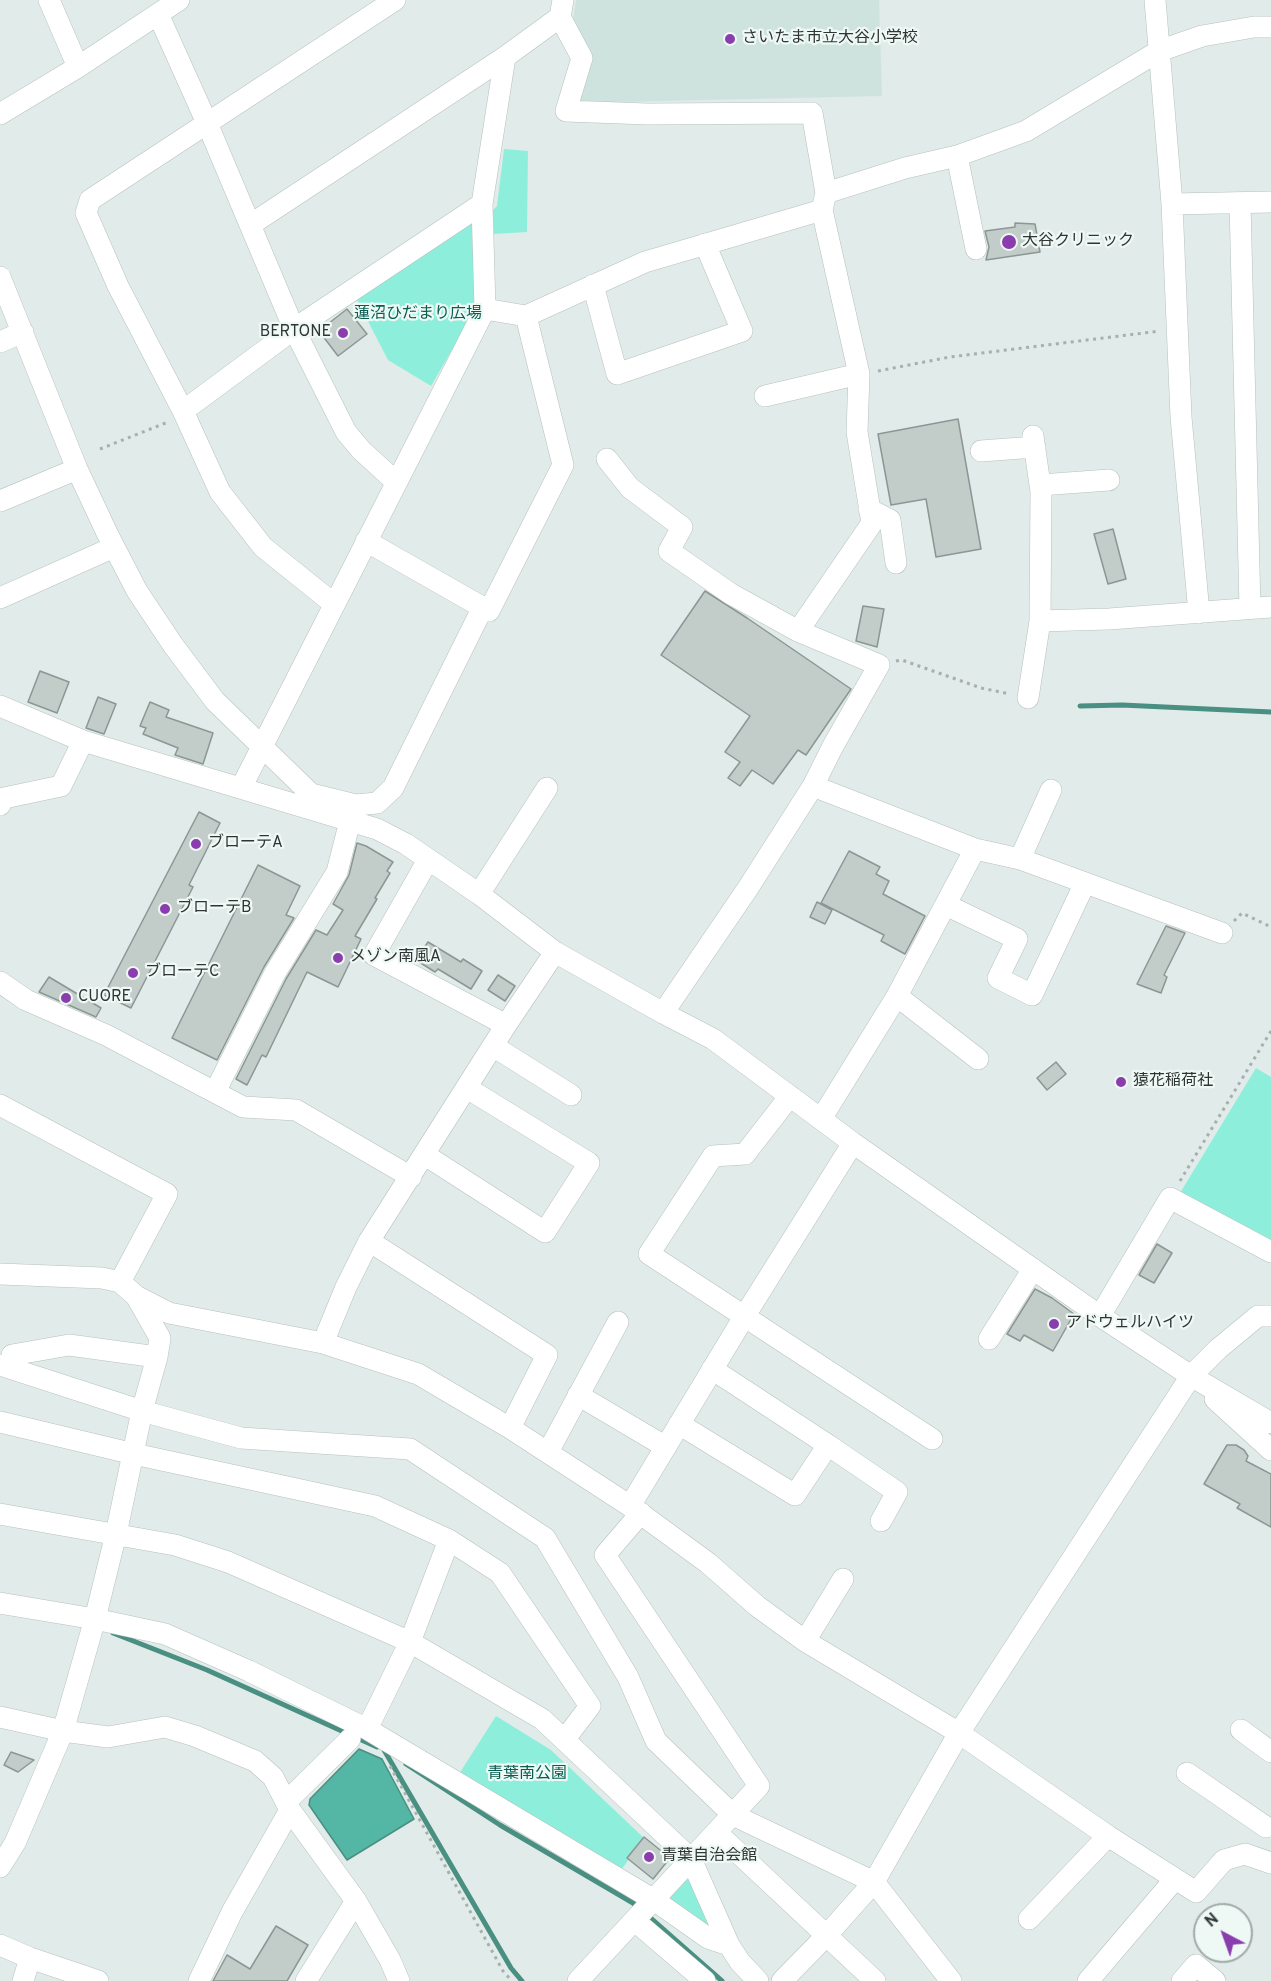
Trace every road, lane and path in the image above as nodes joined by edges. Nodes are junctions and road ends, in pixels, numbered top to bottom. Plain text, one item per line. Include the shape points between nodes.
1 (49, 0) edge
2 (179, 0) edge
3 (395, 0) edge
4 (1155, 0) edge
5 (561, 8) edge
6 (158, 14) junction
7 (1271, 27) edge
8 (1159, 51) junction
9 (505, 57) junction
10 (78, 67) junction
11 (0, 114) edge
12 (207, 123) junction
13 (957, 156) junction
14 (824, 201) junction
15 (1240, 202) junction
16 (1271, 202) edge
17 (482, 204) junction
18 (1172, 204) junction
19 (250, 225) junction
20 (705, 244) junction
21 (976, 249) dead end
22 (0, 277) edge
23 (593, 285) junction
24 (485, 309) junction
25 (526, 316) junction
26 (294, 329) junction
27 (1178, 329) junction
28 (23, 332) junction
29 (0, 342) edge
30 (859, 374) junction
31 (765, 396) dead end
32 (184, 413) junction
33 (100, 449) dead end
34 (981, 452) dead end
35 (607, 459) dead end
36 (77, 469) junction
37 (1109, 480) dead end
38 (396, 482) junction
39 (1040, 485) junction
40 (0, 501) edge
41 (869, 509) junction
42 (366, 541) junction
43 (114, 547) junction
44 (896, 563) dead end
45 (0, 598) edge
46 (334, 604) junction
47 (483, 607) junction
48 (1260, 608) edge
49 (1198, 613) junction
50 (1040, 621) junction
51 (798, 631) junction
52 (879, 665) junction
53 (1028, 698) joint
54 (0, 706) edge
55 (83, 741) junction
56 (261, 746) junction
57 (813, 786) junction
58 (241, 788) junction
59 (547, 788) dead end
60 (1051, 790) dead end
61 (0, 806) edge
62 (350, 821) junction
63 (975, 849) junction
64 (1020, 859) junction
65 (428, 860) junction
66 (1085, 883) junction
67 (479, 894) junction
68 (946, 904) junction
69 (1271, 927) edge
70 (1222, 933) joint
71 (555, 952) junction
72 (0, 982) edge
73 (897, 996) junction
74 (663, 1013) junction
75 (506, 1025) junction
76 (1271, 1031) edge
77 (493, 1046) junction
78 (978, 1059) dead end
79 (467, 1088) junction
80 (215, 1092) junction
81 (571, 1095) dead end
82 (790, 1096) junction
83 (0, 1105) edge
84 (821, 1119) junction
85 (854, 1143) junction
86 (425, 1155) junction
87 (411, 1177) junction
88 (1170, 1198) junction
89 (369, 1241) junction
90 (1271, 1252) edge
91 (1033, 1269) junction
92 (0, 1274) edge
93 (120, 1282) junction
94 (136, 1296) junction
95 (1100, 1316) junction
96 (1271, 1316) edge
97 (744, 1317) junction
98 (618, 1322) dead end
99 (989, 1339) dead end
100 (323, 1342) junction
101 (157, 1357) junction
102 (6, 1360) edge
103 (712, 1369) junction
104 (1191, 1376) junction
105 (578, 1395) junction
106 (142, 1411) junction
107 (0, 1422) edge
108 (1271, 1423) edge
109 (680, 1424) junction
110 (510, 1428) junction
111 (932, 1438) dead end
112 (828, 1445) junction
113 (666, 1447) junction
114 (1271, 1450) edge
115 (548, 1452) junction
116 (134, 1454) junction
117 (636, 1510) junction
118 (0, 1514) edge
119 (881, 1521) dead end
120 (116, 1534) junction
121 (449, 1540) junction
122 (843, 1579) dead end
123 (0, 1603) edge
124 (95, 1619) junction
125 (805, 1641) junction
126 (410, 1642) junction
127 (0, 1717) edge
128 (1241, 1730) dead end
129 (63, 1731) junction
130 (959, 1733) junction
131 (358, 1734) junction
132 (565, 1739) junction
133 (1271, 1752) edge
134 (388, 1763) dead end
135 (1187, 1773) dead end
136 (288, 1806) junction
137 (733, 1815) junction
138 (1269, 1825) edge
139 (716, 1832) junction
140 (1107, 1836) junction
141 (1245, 1854) junction
142 (691, 1859) junction
143 (1271, 1863) edge
144 (0, 1868) edge
145 (1175, 1879) junction
146 (874, 1882) junction
147 (356, 1901) junction
148 (644, 1910) junction
149 (1029, 1919) dead end
150 (826, 1936) junction
151 (0, 1945) edge
152 (729, 1946) junction
153 (30, 1958) junction
154 (22, 1981) edge
155 (98, 1981) edge
156 (199, 1981) edge
157 (306, 1981) edge
158 (399, 1981) edge
159 (512, 1981) edge
160 (578, 1981) edge
161 (705, 1981) edge
162 (758, 1981) edge
163 (783, 1981) edge
164 (874, 1981) edge
165 (951, 1981) edge
166 (1088, 1981) edge
167 (1182, 1981) edge
168 (1215, 1981) edge

1 - 10 street
2 - 6 street
3 - 12 street
4 - 8 street
5 - 9 street
5 - 14 street via 582,58 566,111 812,113
6 - 10 street
6 - 12 street
7 - 8 street via 1202,36
8 - 13 street via 1026,131
8 - 18 street
9 - 17 street
9 - 19 street
10 - 11 street
12 - 19 street
12 - 32 street via 90,200 86,213 118,286
13 - 14 street via 905,168
13 - 21 street
14 - 20 street
14 - 30 street
15 - 16 street
15 - 18 street
15 - 48 street
17 - 24 street
17 - 26 street
18 - 27 street
19 - 26 street
20 - 23 street via 645,262
20 - 23 street via 741,331 617,374
22 - 28 street
23 - 25 street
24 - 25 street
24 - 38 street
25 - 47 street via 563,465 489,611
26 - 32 street
26 - 38 street via 346,432
27 - 30 path via 950,357
27 - 49 street via 1181,417
28 - 29 street
28 - 36 street
30 - 31 street
30 - 41 street via 857,432
32 - 33 path
32 - 46 street via 220,492 263,547
34 - 39 street via 1034,442
35 - 51 street via 630,488 682,527 669,551 731,594
36 - 40 street
36 - 43 street
37 - 39 street
38 - 42 street
39 - 50 street
41 - 44 street via 890,520
41 - 51 street via 872,523
42 - 46 street
42 - 47 street
43 - 45 street
43 - 56 street via 173,645 215,701
46 - 56 street
47 - 56 street via 393,788 377,803 356,805 311,794
48 - 49 street
49 - 50 street
50 - 53 street
51 - 52 street
52 - 53 path via 902,660 981,688
52 - 57 street
54 - 55 street
55 - 58 street
55 - 61 street via 61,786 4,798
56 - 58 street
57 - 63 street
57 - 74 street
58 - 62 street
59 - 67 street
60 - 64 street
62 - 65 street via 377,829
62 - 80 street via 337,872 275,973
63 - 64 street
63 - 68 street
64 - 66 street
65 - 67 street
65 - 75 street via 374,955
66 - 68 street via 1032,995 998,978 1017,939
66 - 70 street
67 - 71 street
68 - 73 street
69 - 70 path via 1242,913
71 - 74 street
71 - 75 street
72 - 80 street via 26,1000 106,1035
73 - 78 street
73 - 84 street
74 - 82 street via 713,1039
75 - 77 street
76 - 88 path
77 - 79 street
77 - 81 street
79 - 86 street
79 - 86 street via 589,1163 545,1232
80 - 87 street via 243,1107 296,1110
82 - 84 street
82 - 97 street via 745,1154 713,1156 649,1254
83 - 93 street via 167,1194
84 - 85 street
85 - 91 street
85 - 97 street
86 - 87 street
87 - 89 street
88 - 90 street
88 - 95 street
89 - 100 street
89 - 110 street via 546,1355
91 - 95 street
91 - 99 street
92 - 93 street
93 - 94 street
94 - 100 street via 169,1314
94 - 101 street via 160,1338
95 - 104 street
96 - 104 street via 1258,1316
97 - 103 street
97 - 111 street
98 - 105 street
100 - 110 street via 418,1374
101 - 102 street via 69,1344
101 - 106 street
102 - 106 street
103 - 109 street
103 - 112 street
104 - 108 street
104 - 114 street
104 - 130 street
105 - 113 street
105 - 115 street
106 - 116 street
106 - 137 street via 241,1438 410,1449 545,1538 628,1677 656,1740
107 - 116 street
109 - 112 street via 795,1495
109 - 113 street
110 - 115 street
112 - 119 street via 897,1492
113 - 117 street
115 - 117 street
116 - 120 street
116 - 121 street via 375,1506
117 - 125 street
117 - 137 street via 605,1556 759,1786
118 - 120 street
120 - 124 street
120 - 126 street via 175,1545 228,1562
121 - 126 street
121 - 132 street via 500,1573 590,1706
122 - 125 street
123 - 124 street
124 - 129 street
124 - 131 street via 165,1634 249,1671
125 - 130 street
126 - 131 street
126 - 132 street via 542,1719
127 - 129 street
128 - 133 street
129 - 136 street via 108,1737 165,1727 195,1736 255,1761 273,1777
129 - 144 street via 15,1843
130 - 140 street
130 - 146 street
131 - 136 street
131 - 148 street
132 - 142 street
134 - 159 path
135 - 138 street
136 - 147 street
136 - 156 street
137 - 139 street
137 - 146 street
138 - 141 street
139 - 142 street
139 - 150 street
140 - 145 street
140 - 149 street
141 - 143 street
141 - 145 street via 1224,1860 1196,1892
142 - 148 street
142 - 152 street
145 - 166 street
146 - 150 street
146 - 165 street
147 - 157 street
147 - 158 street
148 - 152 street
148 - 160 street
148 - 161 street
150 - 163 street
150 - 164 street
151 - 153 street
152 - 162 street
153 - 154 street
153 - 155 street
167 - 168 street via 1196,1965

